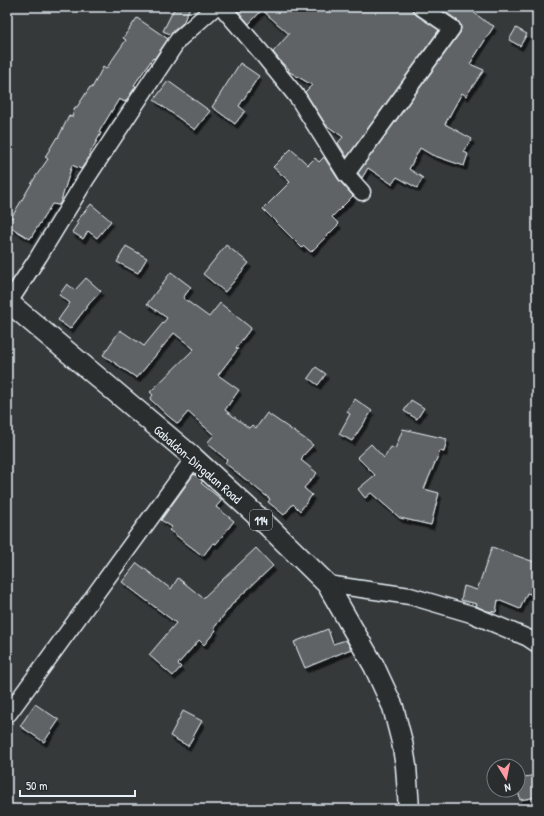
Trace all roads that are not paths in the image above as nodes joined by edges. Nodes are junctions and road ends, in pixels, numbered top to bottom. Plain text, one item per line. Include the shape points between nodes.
1 (215, 7) edge
2 (222, 7) edge
3 (421, 7) edge
4 (346, 174) junction
5 (362, 192) dead end
6 (8, 302) edge
7 (194, 458) junction
8 (327, 584) junction
9 (537, 644) edge
10 (7, 712) edge
11 (409, 809) edge

1 - 6 street via 178,40
2 - 4 street via 298,98
3 - 4 street via 452,28
4 - 5 street
6 - 7 main road, Gabaldon-Dingalan Road / 114
7 - 8 main road, Gabaldon-Dingalan Road / 114
7 - 10 street
8 - 9 street via 410,596 471,614
8 - 11 main road, Gabaldon-Dingalan Road / 114 via 374,666 393,707 406,766

